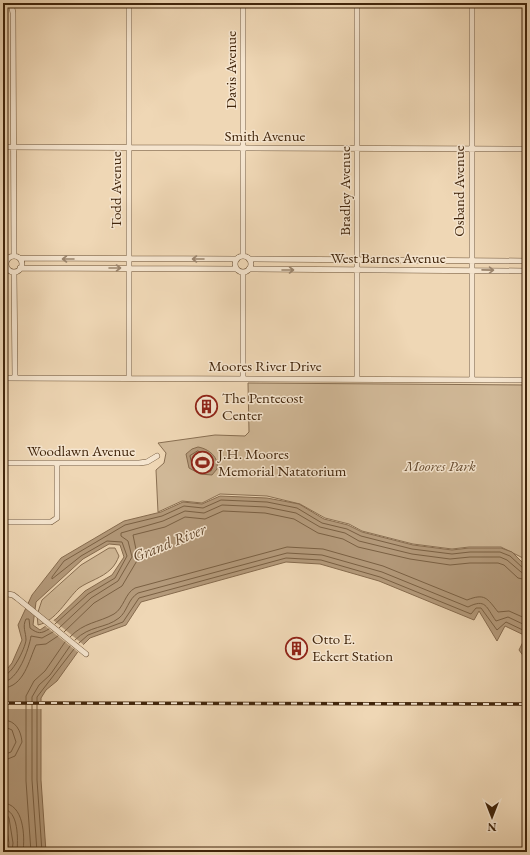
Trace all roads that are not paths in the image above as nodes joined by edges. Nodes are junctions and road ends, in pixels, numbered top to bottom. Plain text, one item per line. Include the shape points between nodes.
1 (11, 3) edge
2 (129, 3) edge
3 (243, 3) edge
4 (357, 3) edge
5 (472, 3) edge
6 (3, 147) edge
7 (14, 147) junction
8 (128, 147) junction
9 (243, 148) junction
10 (357, 148) junction
11 (472, 149) junction
12 (527, 149) edge
13 (14, 256) junction
14 (243, 256) junction
15 (20, 258) junction
16 (5, 259) edge
17 (128, 259) junction
18 (237, 259) junction
19 (249, 259) junction
20 (357, 260) junction
21 (472, 261) junction
22 (527, 261) edge
23 (5, 268) edge
24 (20, 268) junction
25 (128, 268) junction
26 (236, 269) junction
27 (249, 269) junction
28 (357, 270) junction
29 (472, 270) junction
30 (527, 271) edge
31 (14, 272) junction
32 (243, 272) junction
33 (3, 378) edge
34 (14, 378) junction
35 (129, 378) junction
36 (243, 378) junction
37 (357, 379) junction
38 (472, 379) junction
39 (527, 380) edge
40 (157, 456) dead end
41 (3, 463) edge
42 (58, 463) junction
43 (3, 522) edge
44 (3, 593) edge
45 (86, 654) dead end

1 - 7 street
2 - 8 street, Todd Avenue
3 - 9 street, Davis Avenue
4 - 10 street, Bradley Avenue
5 - 11 street, Osband Avenue
6 - 7 street, Smith Avenue
7 - 8 street, Smith Avenue
7 - 13 street
8 - 9 street, Smith Avenue
8 - 17 street, Todd Avenue
9 - 10 street, Smith Avenue
9 - 14 street, Davis Avenue
10 - 11 street, Smith Avenue
10 - 20 street, Bradley Avenue
11 - 12 street, Smith Avenue
11 - 21 street, Osband Avenue
13 - 15 street
13 - 16 street
14 - 18 street
14 - 19 street
17 -> 15 street
15 - 24 street
16 - 23 street
18 -> 17 street
17 - 25 street, Todd Avenue
18 - 26 street
19 - 20 street, West Barnes Avenue
19 - 27 street
20 - 21 street, West Barnes Avenue
20 - 28 street, Bradley Avenue
21 - 22 street, West Barnes Avenue
21 - 29 street, Osband Avenue
23 - 31 street
24 -> 25 street
24 - 31 street
25 - 26 street
25 - 35 street, Todd Avenue
26 - 32 street
27 -> 28 street, West Barnes Avenue
27 - 32 street
28 - 29 street, West Barnes Avenue
28 - 37 street, Bradley Avenue
29 -> 30 street, West Barnes Avenue
29 - 38 street, Osband Avenue
31 - 34 street
32 - 36 street
33 - 34 street, Moores River Drive
34 - 35 street, Moores River Drive
35 - 36 street, Moores River Drive
36 - 37 street, Moores River Drive
37 - 38 street, Moores River Drive
38 - 39 street, Moores River Drive
40 - 42 street, Woodlawn Avenue via 139,463
41 - 42 street, Woodlawn Avenue
42 - 43 street via 57,518 51,522
44 - 45 street via 13,595

